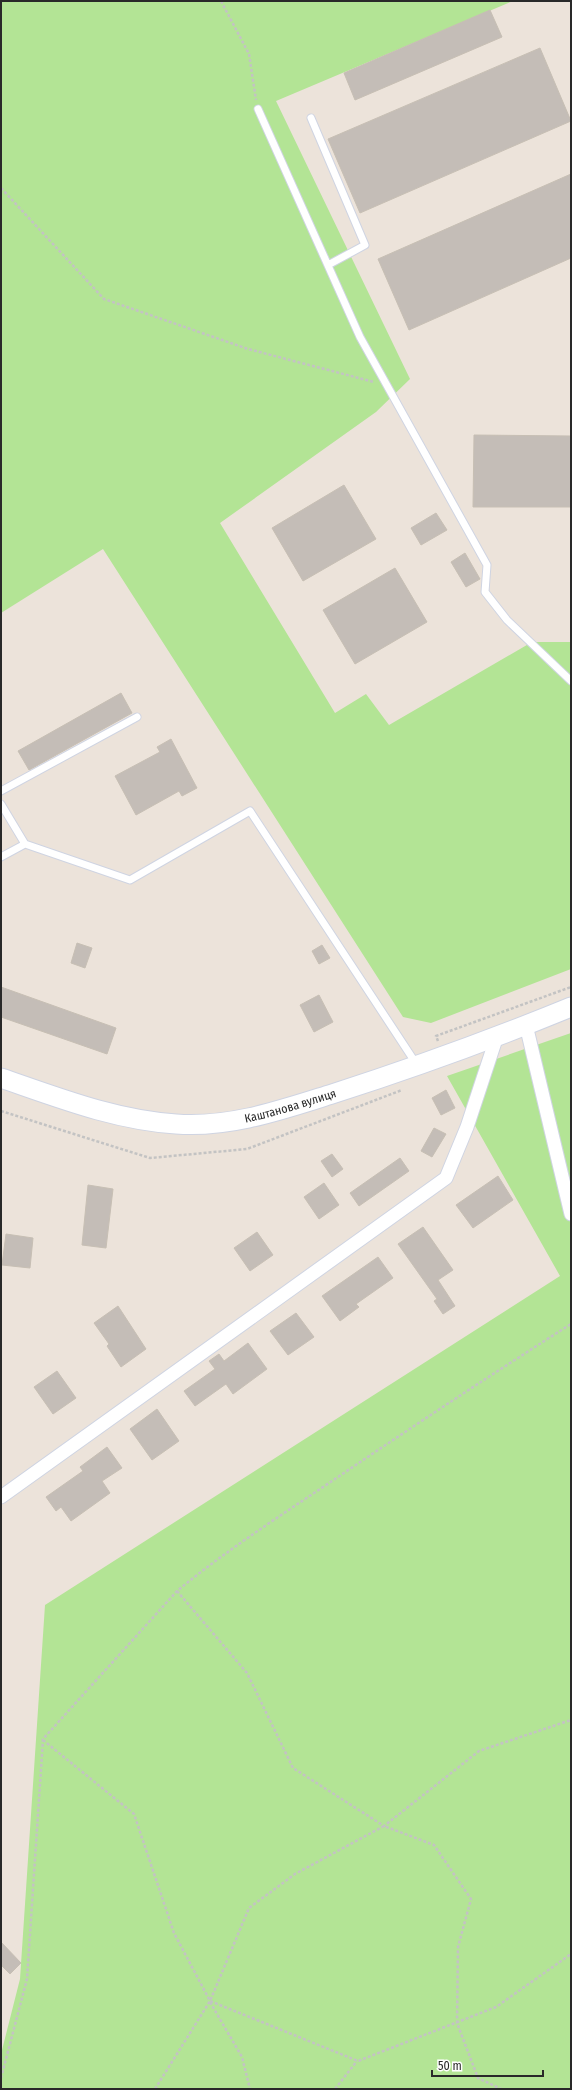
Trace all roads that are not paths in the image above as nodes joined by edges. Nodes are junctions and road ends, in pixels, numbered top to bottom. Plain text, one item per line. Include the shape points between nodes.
1 (258, 108) road end
2 (311, 118) dead end
3 (328, 265) junction
4 (571, 681) edge
5 (137, 717) dead end
6 (1, 791) edge
7 (1, 804) edge
8 (25, 844) junction
9 (1, 857) edge
10 (571, 1007) edge
11 (526, 1025) junction
12 (497, 1036) junction
13 (417, 1065) junction
14 (1, 1078) edge
15 (571, 1214) edge
16 (1, 1497) edge

1 - 3 lane
2 - 3 lane via 365,245
3 - 4 lane via 360,337 487,565 485,592 507,620
5 - 6 lane
7 - 8 lane
8 - 9 lane
8 - 13 lane via 130,880 250,811
10 - 11 main road, Каштанова вулиця
11 - 12 main road, Каштанова вулиця
11 - 15 street
12 - 13 main road, Каштанова вулиця
12 - 16 street via 467,1127 446,1178
13 - 14 main road, Каштанова вулиця via 268,1113 216,1124 177,1124 105,1113

